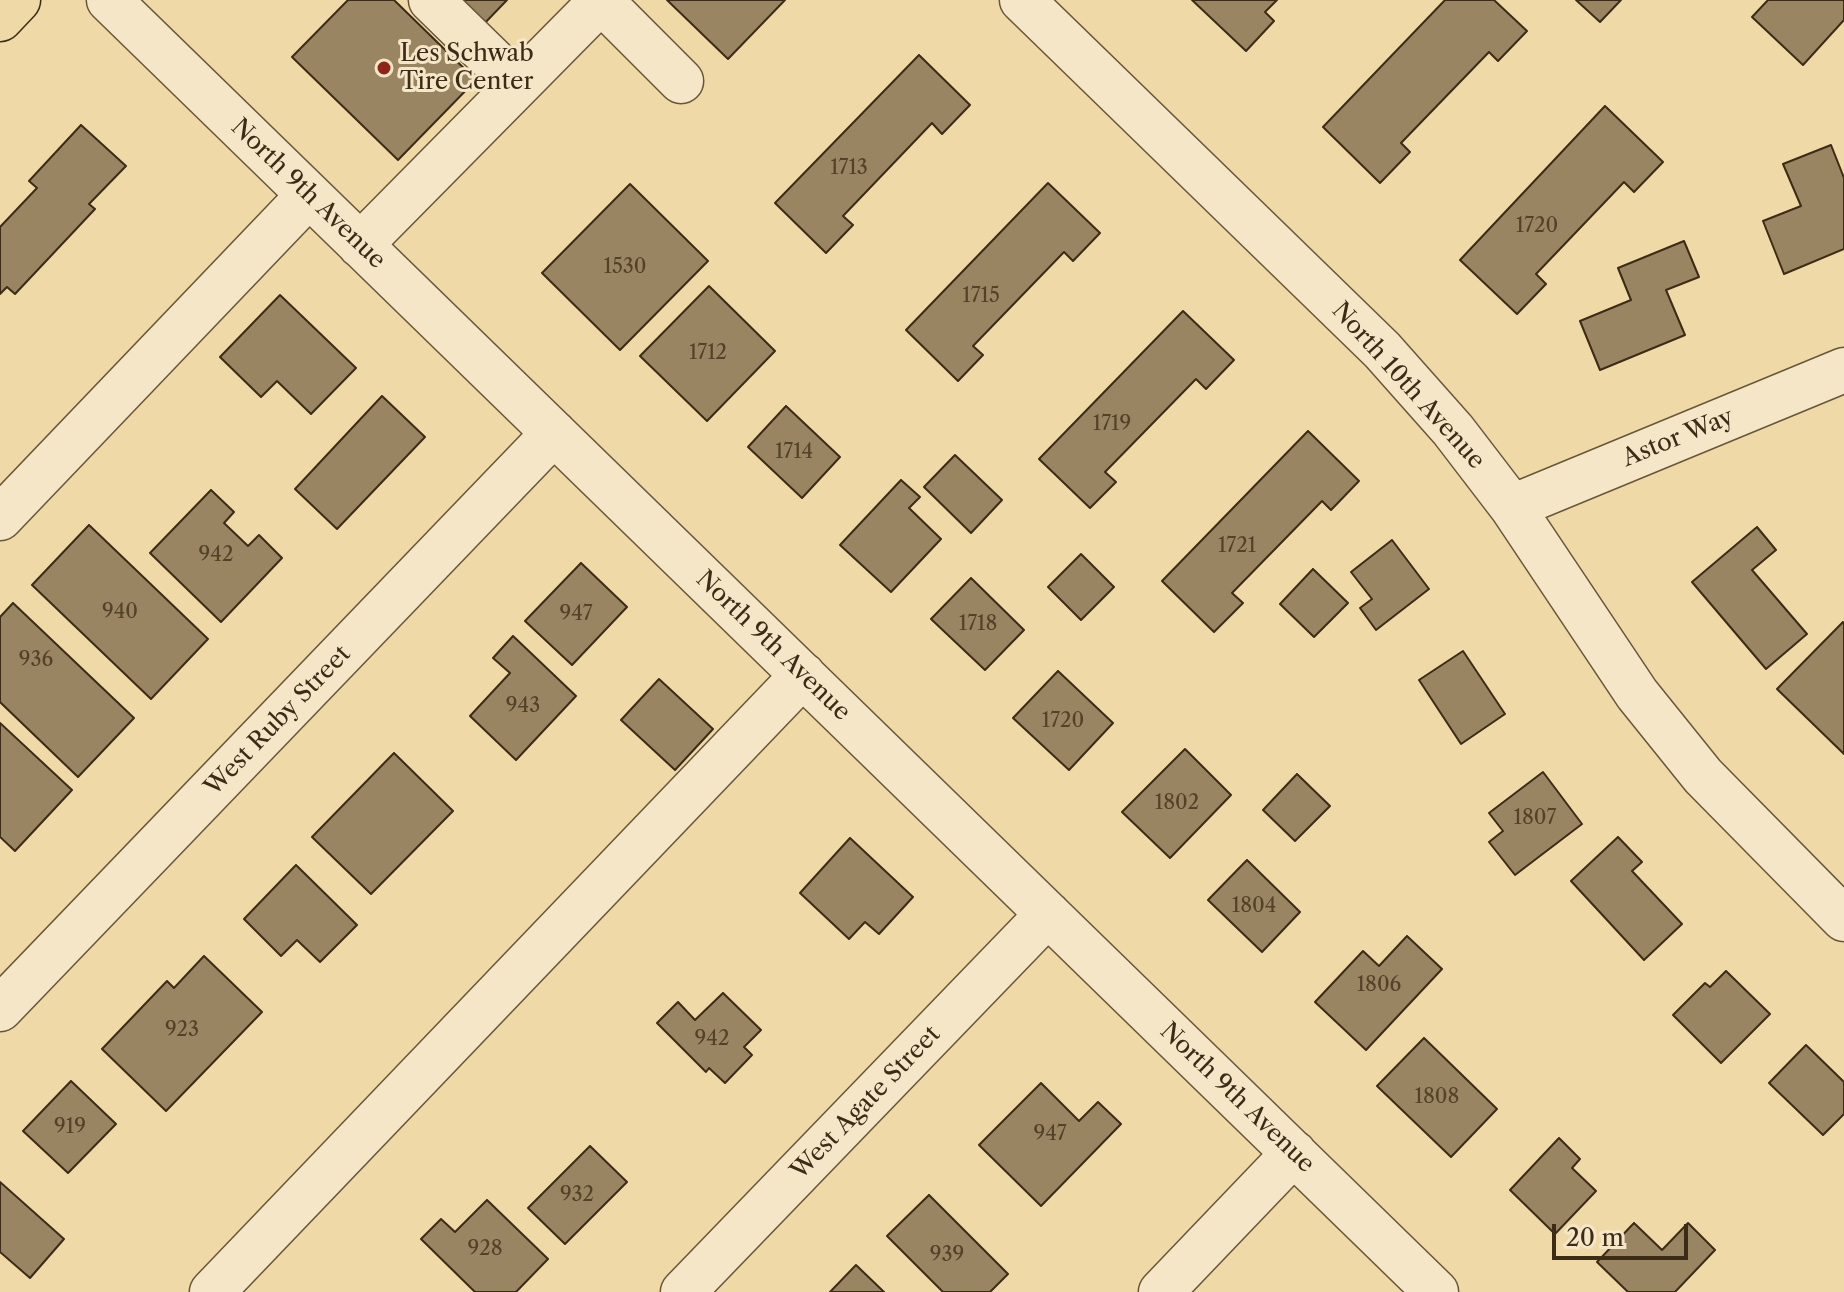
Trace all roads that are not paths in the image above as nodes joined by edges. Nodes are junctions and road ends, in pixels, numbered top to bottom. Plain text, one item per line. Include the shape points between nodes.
1 (18, 0) edge
2 (109, 0) edge
3 (431, 0) edge
4 (1022, 0) edge
5 (0, 19) edge
6 (681, 81) dead end
7 (518, 85) junction
8 (309, 195) junction
9 (360, 245) junction
10 (1844, 370) edge
11 (554, 433) junction
12 (1512, 507) junction
13 (0, 518) edge
14 (803, 675) junction
15 (1048, 914) junction
16 (1844, 919) edge
17 (0, 1009) edge
18 (1294, 1153) junction
19 (212, 1292) edge
20 (683, 1292) edge
21 (1161, 1292) edge
22 (1436, 1292) edge

1 - 5 main road
2 - 8 street, North 9th Avenue
3 - 7 street
4 - 12 street, North 10th Avenue via 1382,350
6 - 7 street via 601,1
7 - 9 street
8 - 9 street, North 9th Avenue
8 - 13 street
9 - 11 street, North 9th Avenue
10 - 12 street, Astor Way
11 - 14 street, North 9th Avenue
11 - 17 street, West Ruby Street
12 - 16 street, North 10th Avenue via 1646,705 1703,776
14 - 15 street, North 9th Avenue
14 - 19 street
15 - 18 street, North 9th Avenue
15 - 20 street, West Agate Street
18 - 21 street
18 - 22 street, North 9th Avenue

